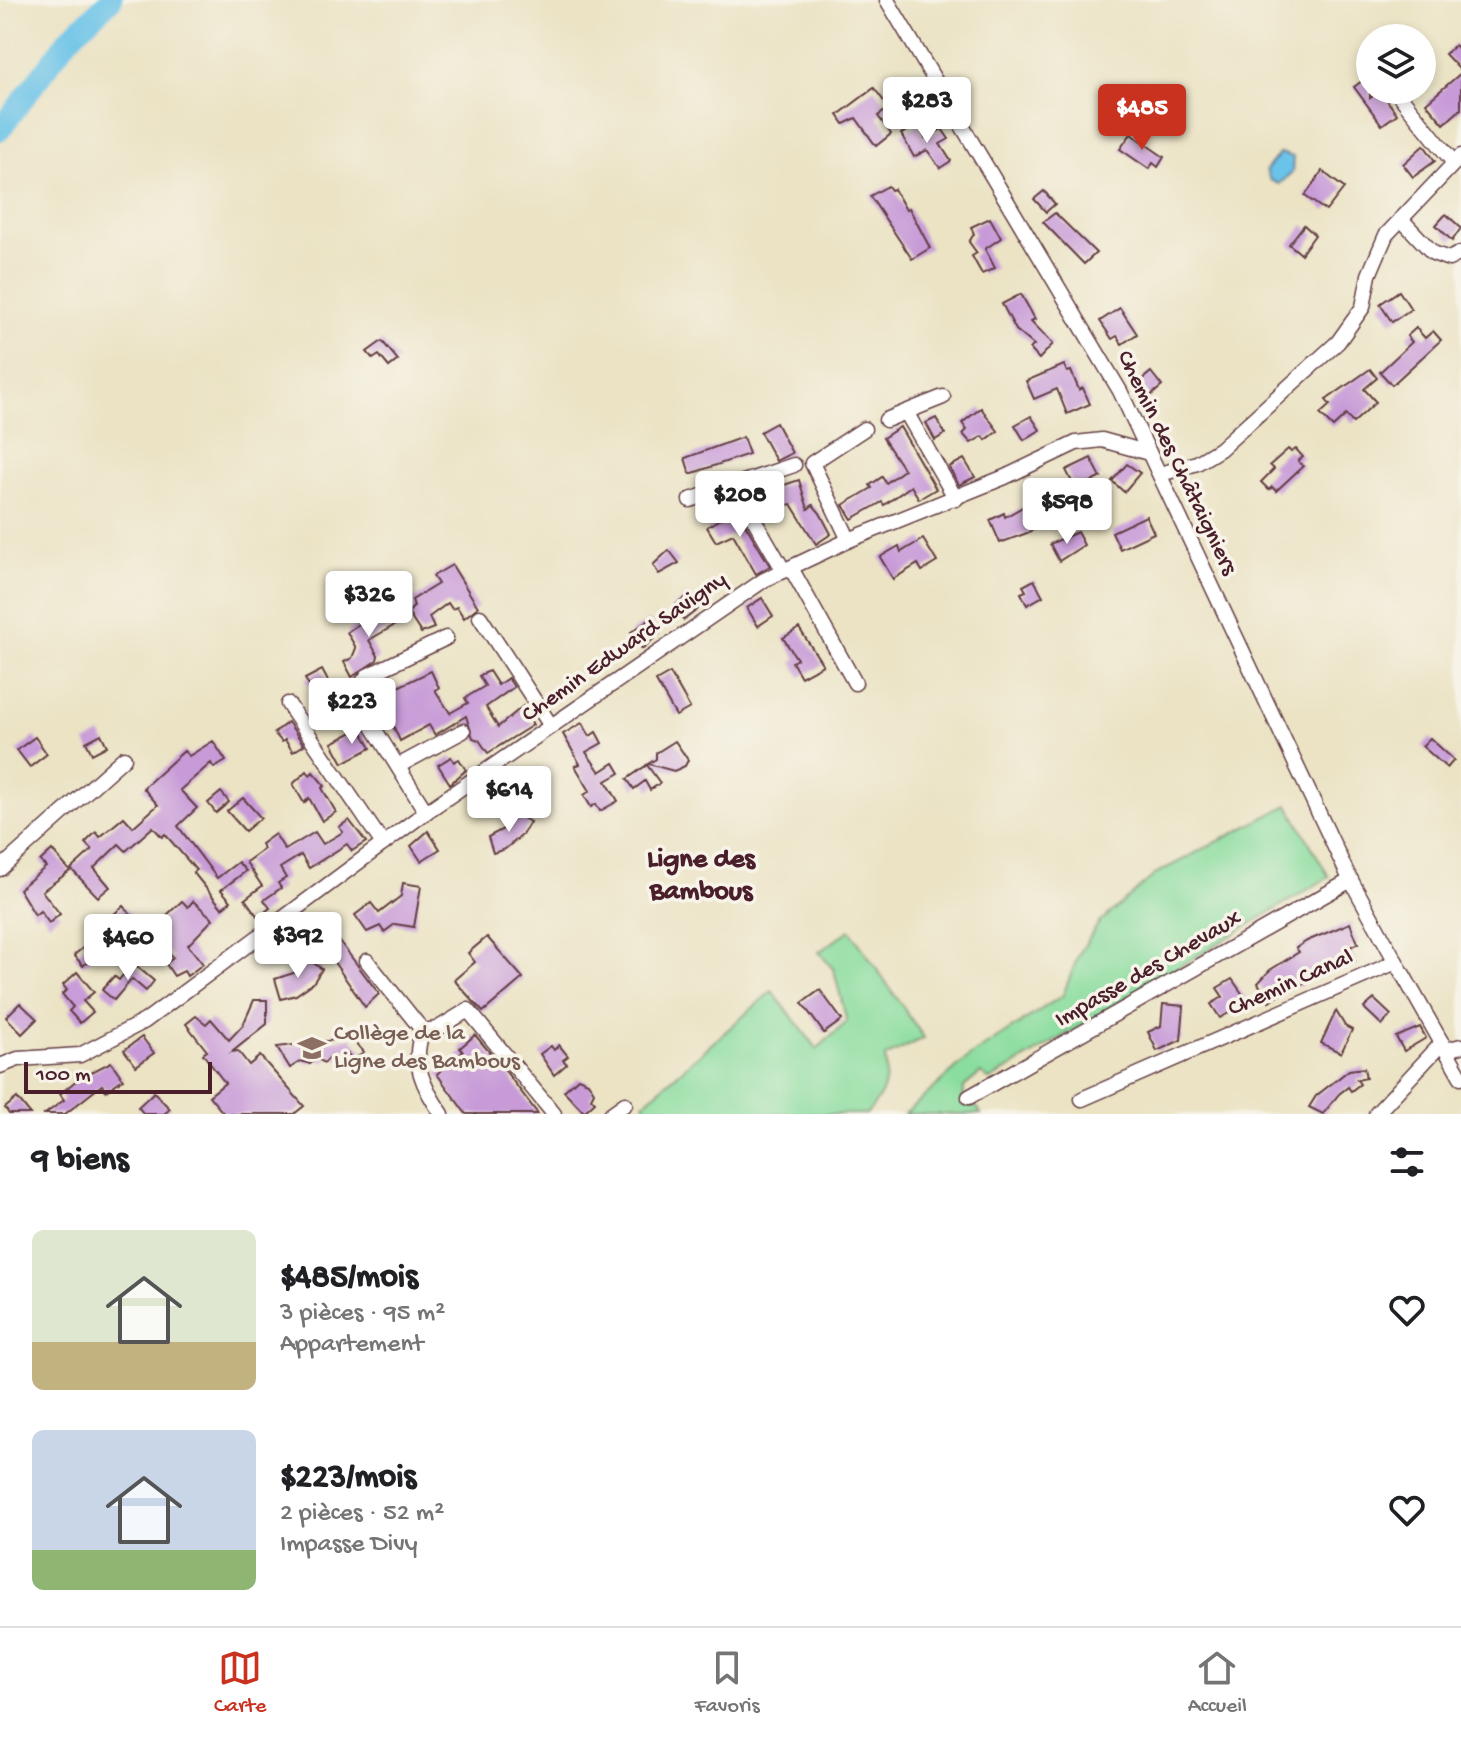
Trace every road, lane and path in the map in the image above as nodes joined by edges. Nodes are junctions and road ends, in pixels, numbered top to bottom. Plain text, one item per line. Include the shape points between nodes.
1 (887, 0) edge
2 (1408, 104) edge
3 (1458, 159) edge
4 (1401, 219) junction
5 (1461, 253) edge
6 (943, 397) dead end
7 (906, 412) junction
8 (886, 420) dead end
9 (864, 429) dead end
10 (1149, 453) junction
11 (794, 465) dead end
12 (1161, 474) junction
13 (734, 485) junction
14 (956, 499) junction
15 (690, 500) dead end
16 (849, 540) junction
17 (788, 569) junction
18 (480, 617) dead end
19 (446, 638) dead end
20 (855, 683) dead end
21 (288, 704) dead end
22 (551, 726) junction
23 (463, 731) dead end
24 (124, 758) dead end
25 (398, 766) junction
26 (426, 812) junction
27 (383, 844) junction
28 (0, 869) edge
29 (1351, 880) junction
30 (367, 961) dead end
31 (1396, 962) junction
32 (423, 1031) junction
33 (1461, 1046) edge
34 (1444, 1047) junction
35 (0, 1066) edge
36 (1461, 1077) edge
37 (969, 1097) dead end
38 (1082, 1099) dead end
39 (625, 1104) dead end
40 (442, 1114) edge
41 (554, 1114) edge
42 (611, 1114) edge
43 (1376, 1114) edge

1 - 10 street, Chemin des Châtaigniers via 1097,351
2 - 3 street
3 - 4 street
4 - 5 street via 1433,253 1449,259
4 - 12 street via 1376,254 1363,307 1338,342 1220,449
6 - 7 street
7 - 8 street
7 - 14 street
9 - 16 street via 812,463
10 - 12 street, Chemin des Châtaigniers
10 - 14 street, Chemin Edward Savigny via 1084,440
11 - 13 street
12 - 29 street, Chemin des Châtaigniers
13 - 15 street
13 - 17 street
14 - 16 street, Chemin Edward Savigny
16 - 17 street, Chemin Edward Savigny
17 - 20 street
17 - 22 street, Chemin Edward Savigny via 740,594
18 - 22 street
19 - 25 street via 367,676 357,690 360,706
21 - 27 street
22 - 26 street, Chemin Edward Savigny
23 - 25 street
24 - 28 street
25 - 26 street
26 - 27 street, Chemin Edward Savigny
27 - 35 street, Chemin Edward Savigny via 145,1021 80,1055 18,1059
29 - 31 street, Chemin des Châtaigniers
29 - 37 street, Impasse des Chevaux
30 - 32 street
31 - 34 street
31 - 38 street, Chemin Canal
32 - 40 street via 417,1045 419,1069 425,1091
32 - 41 street via 437,1029 468,1010
33 - 34 street
34 - 36 street
34 - 43 street
39 - 42 street

